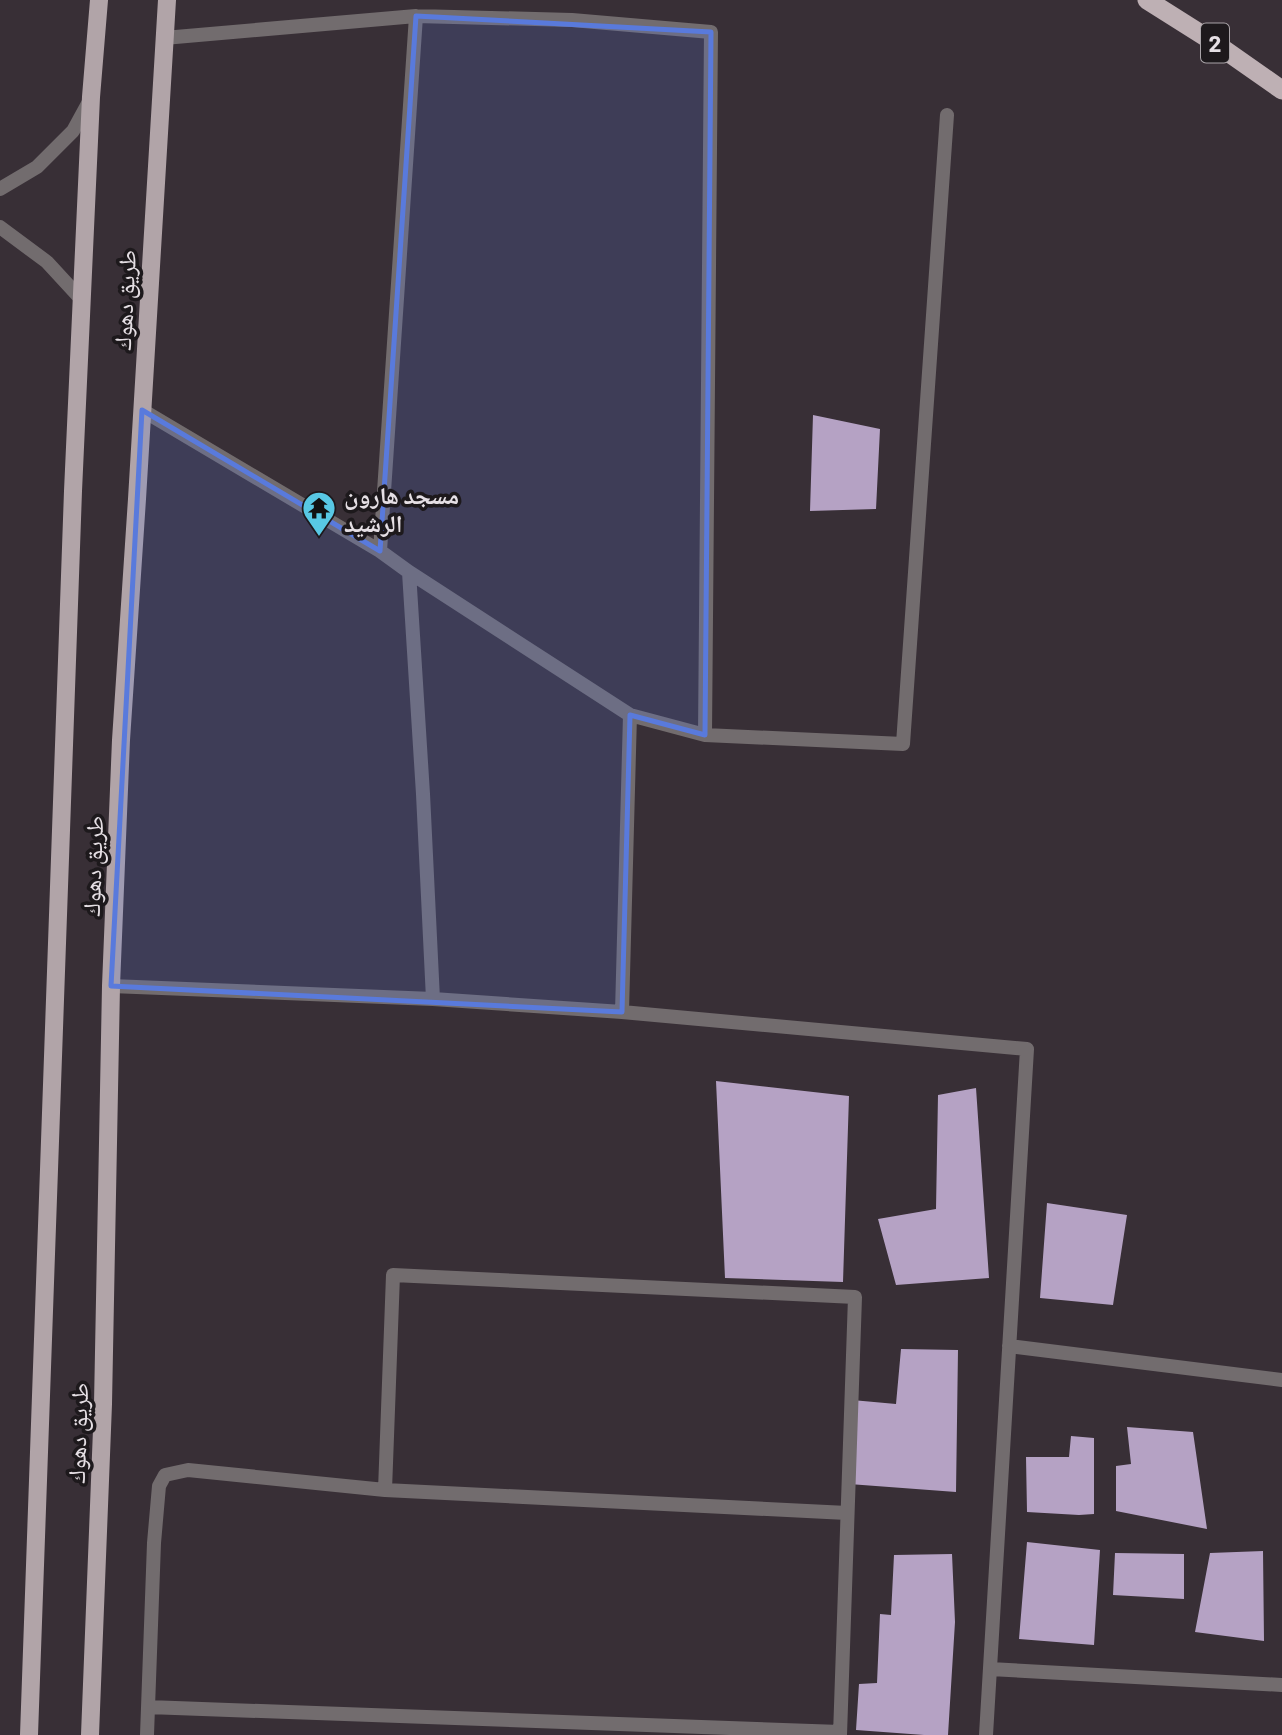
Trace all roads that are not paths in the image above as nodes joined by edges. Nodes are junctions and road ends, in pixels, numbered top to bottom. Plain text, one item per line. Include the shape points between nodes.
1 (99, 0) edge
2 (167, 0) edge
3 (1147, 0) edge
4 (416, 16) junction
5 (164, 38) junction
6 (1282, 90) edge
7 (92, 97) junction
8 (947, 115) dead end
9 (0, 189) edge
10 (0, 227) edge
11 (82, 300) junction
12 (142, 410) junction
13 (380, 551) junction
14 (409, 572) junction
15 (630, 715) junction
16 (705, 735) junction
17 (111, 986) junction
18 (433, 999) junction
19 (622, 1012) junction
20 (1009, 1346) junction
21 (1282, 1380) edge
22 (385, 1490) junction
23 (848, 1513) junction
24 (990, 1669) junction
25 (1282, 1685) edge
26 (148, 1707) junction
27 (840, 1734) edge
28 (29, 1735) edge
29 (90, 1735) edge
30 (147, 1735) edge
31 (986, 1735) edge

1 - 7 main road, طريق دهوك
2 - 5 main road, طريق دهوك
3 - 6 highway, 2
4 - 5 street
4 - 13 street
4 - 16 street via 572,20 711,32
5 - 12 main road, طريق دهوك
7 - 9 street via 73,131 37,167
7 - 11 main road, طريق دهوك
8 - 16 street via 903,744
10 - 11 street via 47,262
11 - 28 main road, طريق دهوك
12 - 13 street
12 - 17 main road, طريق دهوك
13 - 14 street
14 - 15 street
14 - 18 street
15 - 16 street
15 - 19 street
17 - 18 street
17 - 29 main road, طريق دهوك via 103,1404
18 - 19 street
19 - 20 street via 1027,1049
20 - 21 street
20 - 24 street
22 - 23 street
22 - 23 street via 393,1275 842,1296 855,1297
22 - 26 street via 188,1470 165,1475 159,1486 154,1543
23 - 27 street
24 - 25 street
24 - 31 street
26 - 27 street
26 - 30 street

